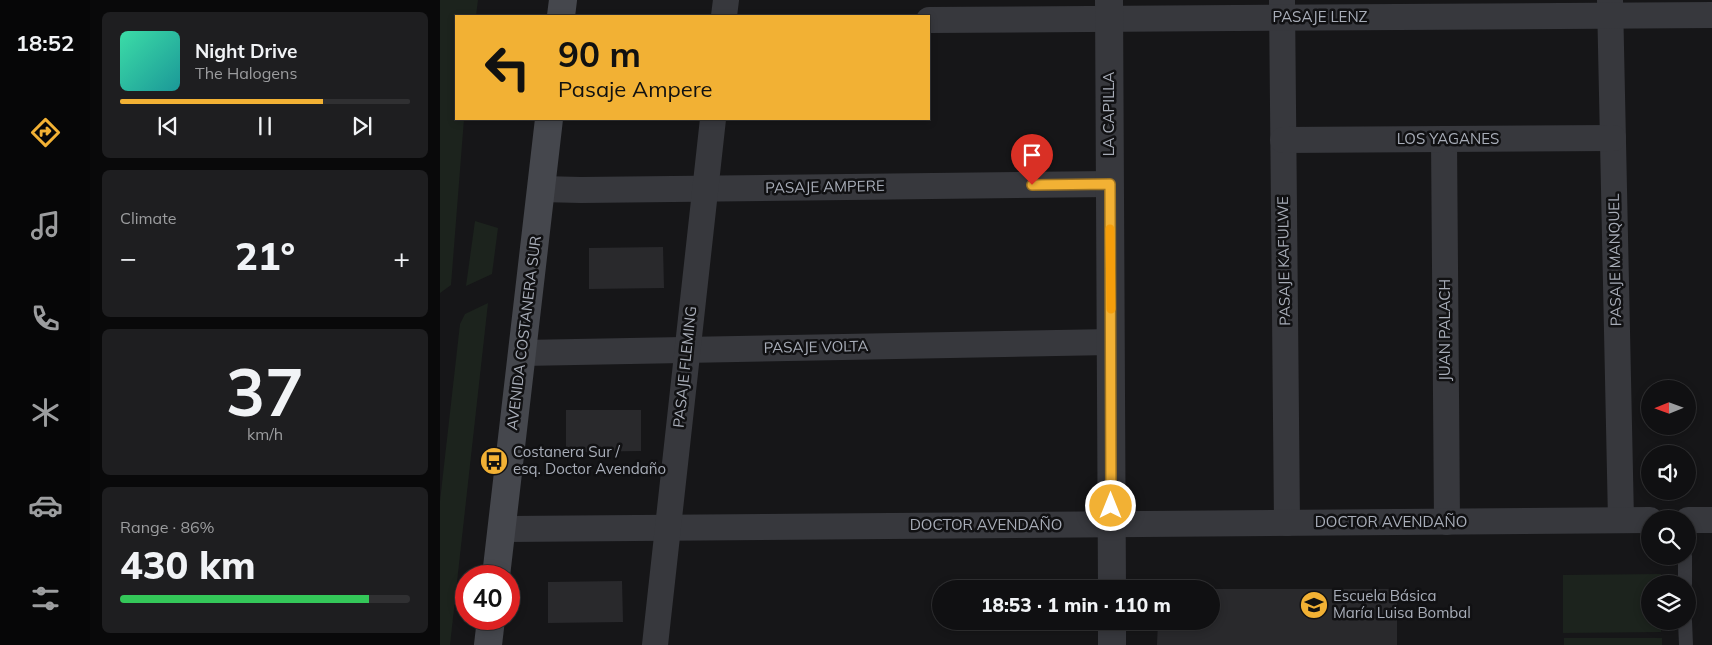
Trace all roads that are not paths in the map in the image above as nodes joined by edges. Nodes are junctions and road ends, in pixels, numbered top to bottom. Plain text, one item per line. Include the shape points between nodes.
1 (563, 0) edge
2 (726, 0) edge
3 (1610, 8) edge
4 (1109, 9) edge
5 (1282, 9) edge
6 (561, 15) edge
7 (724, 15) edge
8 (1712, 15) edge
9 (930, 20) edge
10 (549, 120) edge
11 (713, 120) edge
12 (1613, 138) junction
13 (1444, 139) junction
14 (1283, 140) junction
15 (1110, 184) junction
16 (541, 188) junction
17 (705, 188) junction
18 (1111, 342) junction
19 (687, 349) junction
20 (522, 353) junction
21 (1621, 520) junction
22 (1641, 520) edge
23 (1696, 520) edge
24 (1712, 520) edge
25 (1447, 522) junction
26 (1287, 523) junction
27 (1112, 524) junction
28 (668, 527) junction
29 (502, 529) junction
30 (497, 565) edge
31 (1112, 580) edge
32 (490, 630) edge
33 (1112, 630) edge
34 (1686, 630) edge
35 (488, 645) edge
36 (655, 645) edge
37 (1112, 645) edge
38 (1686, 645) edge

1 - 6 main road
2 - 7 street
3 - 5 street, PASAJE LENZ
3 - 8 street, PASAJE LENZ
3 - 12 street, PASAJE MANQUEL
4 - 5 street, PASAJE LENZ
4 - 9 street, PASAJE LENZ
4 - 15 street, LA CAPILLA
5 - 14 street, PASAJE KAFULWE
10 - 16 main road, AVENIDA COSTANERA SUR
11 - 17 street, PASAJE FLEMING
12 - 13 street, LOS YAGANES
12 - 21 street, PASAJE MANQUEL
13 - 14 street, LOS YAGANES
13 - 25 street, JUAN PALACH
14 - 26 street, PASAJE KAFULWE
15 - 17 street, PASAJE AMPERE
15 - 18 street, LA CAPILLA
16 - 17 street, PASAJE AMPERE
16 - 20 main road, AVENIDA COSTANERA SUR
17 - 19 street, PASAJE FLEMING
18 - 19 street, PASAJE VOLTA
18 - 27 street, LA CAPILLA
19 - 20 street, PASAJE VOLTA
19 - 28 street, PASAJE FLEMING
20 - 29 main road, AVENIDA COSTANERA SUR
21 - 22 street, DOCTOR AVENDAÑO
21 - 25 street, DOCTOR AVENDAÑO
23 - 24 street
25 - 26 street, DOCTOR AVENDAÑO
26 - 27 street, DOCTOR AVENDAÑO
27 - 28 street, DOCTOR AVENDAÑO
27 - 31 street, LA CAPILLA
28 - 29 street, DOCTOR AVENDAÑO
28 - 36 street, PASAJE FLEMING
29 - 30 main road, AVENIDA COSTANERA SUR
32 - 35 main road
33 - 37 street
34 - 38 lane

